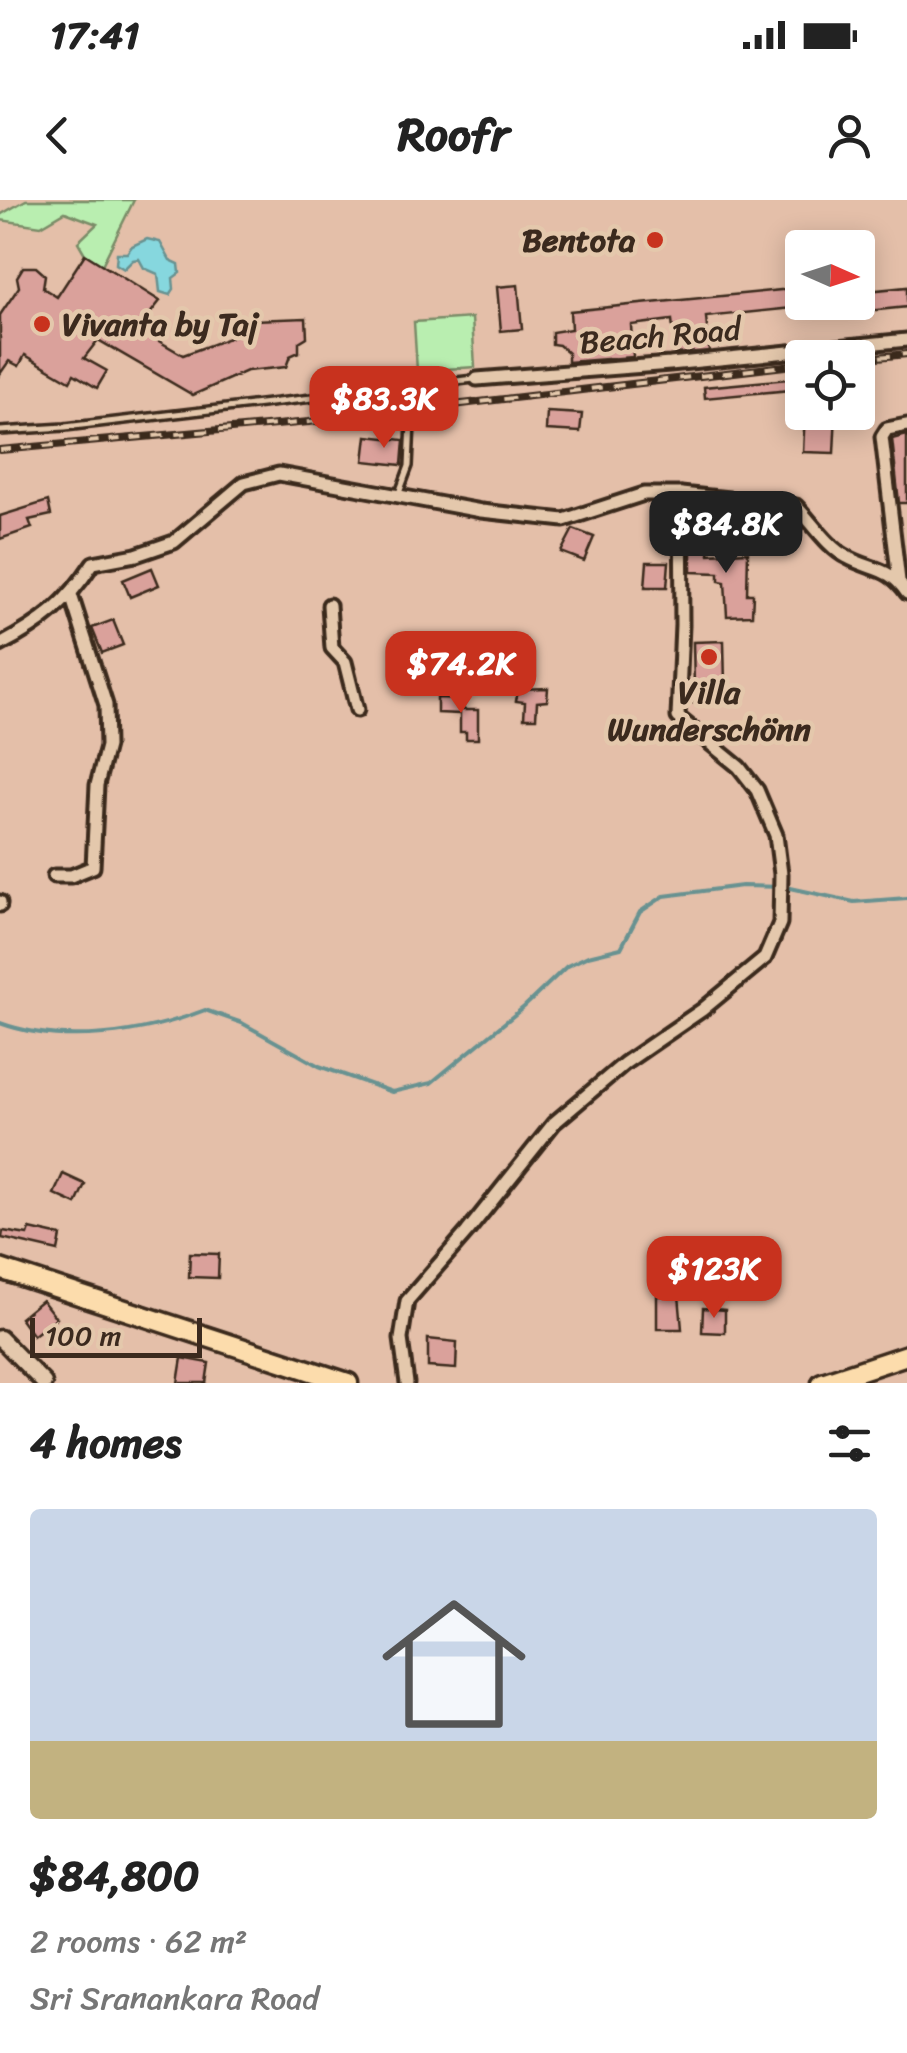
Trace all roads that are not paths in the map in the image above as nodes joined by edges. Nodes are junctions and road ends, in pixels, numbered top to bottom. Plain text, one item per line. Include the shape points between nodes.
1 (907, 340) edge
2 (477, 379) joint
3 (410, 422) dead end
4 (907, 426) edge
5 (0, 431) edge
6 (681, 494) junction
7 (398, 496) junction
8 (901, 548) edge
9 (899, 581) junction
10 (907, 593) edge
11 (71, 596) junction
12 (328, 605) dead end
13 (0, 644) edge
14 (357, 710) dead end
15 (54, 876) dead end
16 (0, 1269) edge
17 (0, 1338) edge
18 (907, 1355) edge
19 (44, 1383) edge
20 (348, 1383) edge
21 (407, 1383) edge
22 (822, 1383) edge

1 - 2 street, Beach Road
2 - 5 lane
3 - 7 lane via 409,466
4 - 8 street via 887,429 882,437
6 - 7 street via 644,494 564,520
6 - 9 street via 796,506 844,556
6 - 21 street via 678,717 757,790 776,835 780,922 765,958 554,1123 408,1300 401,1339
7 - 11 street via 279,474 244,482 174,542 93,563
8 - 9 street
9 - 10 street
11 - 13 street via 37,626
11 - 15 street via 106,705 107,746 96,785 93,867
12 - 14 street via 332,648 345,662
16 - 20 highway
17 - 19 street
18 - 22 highway

